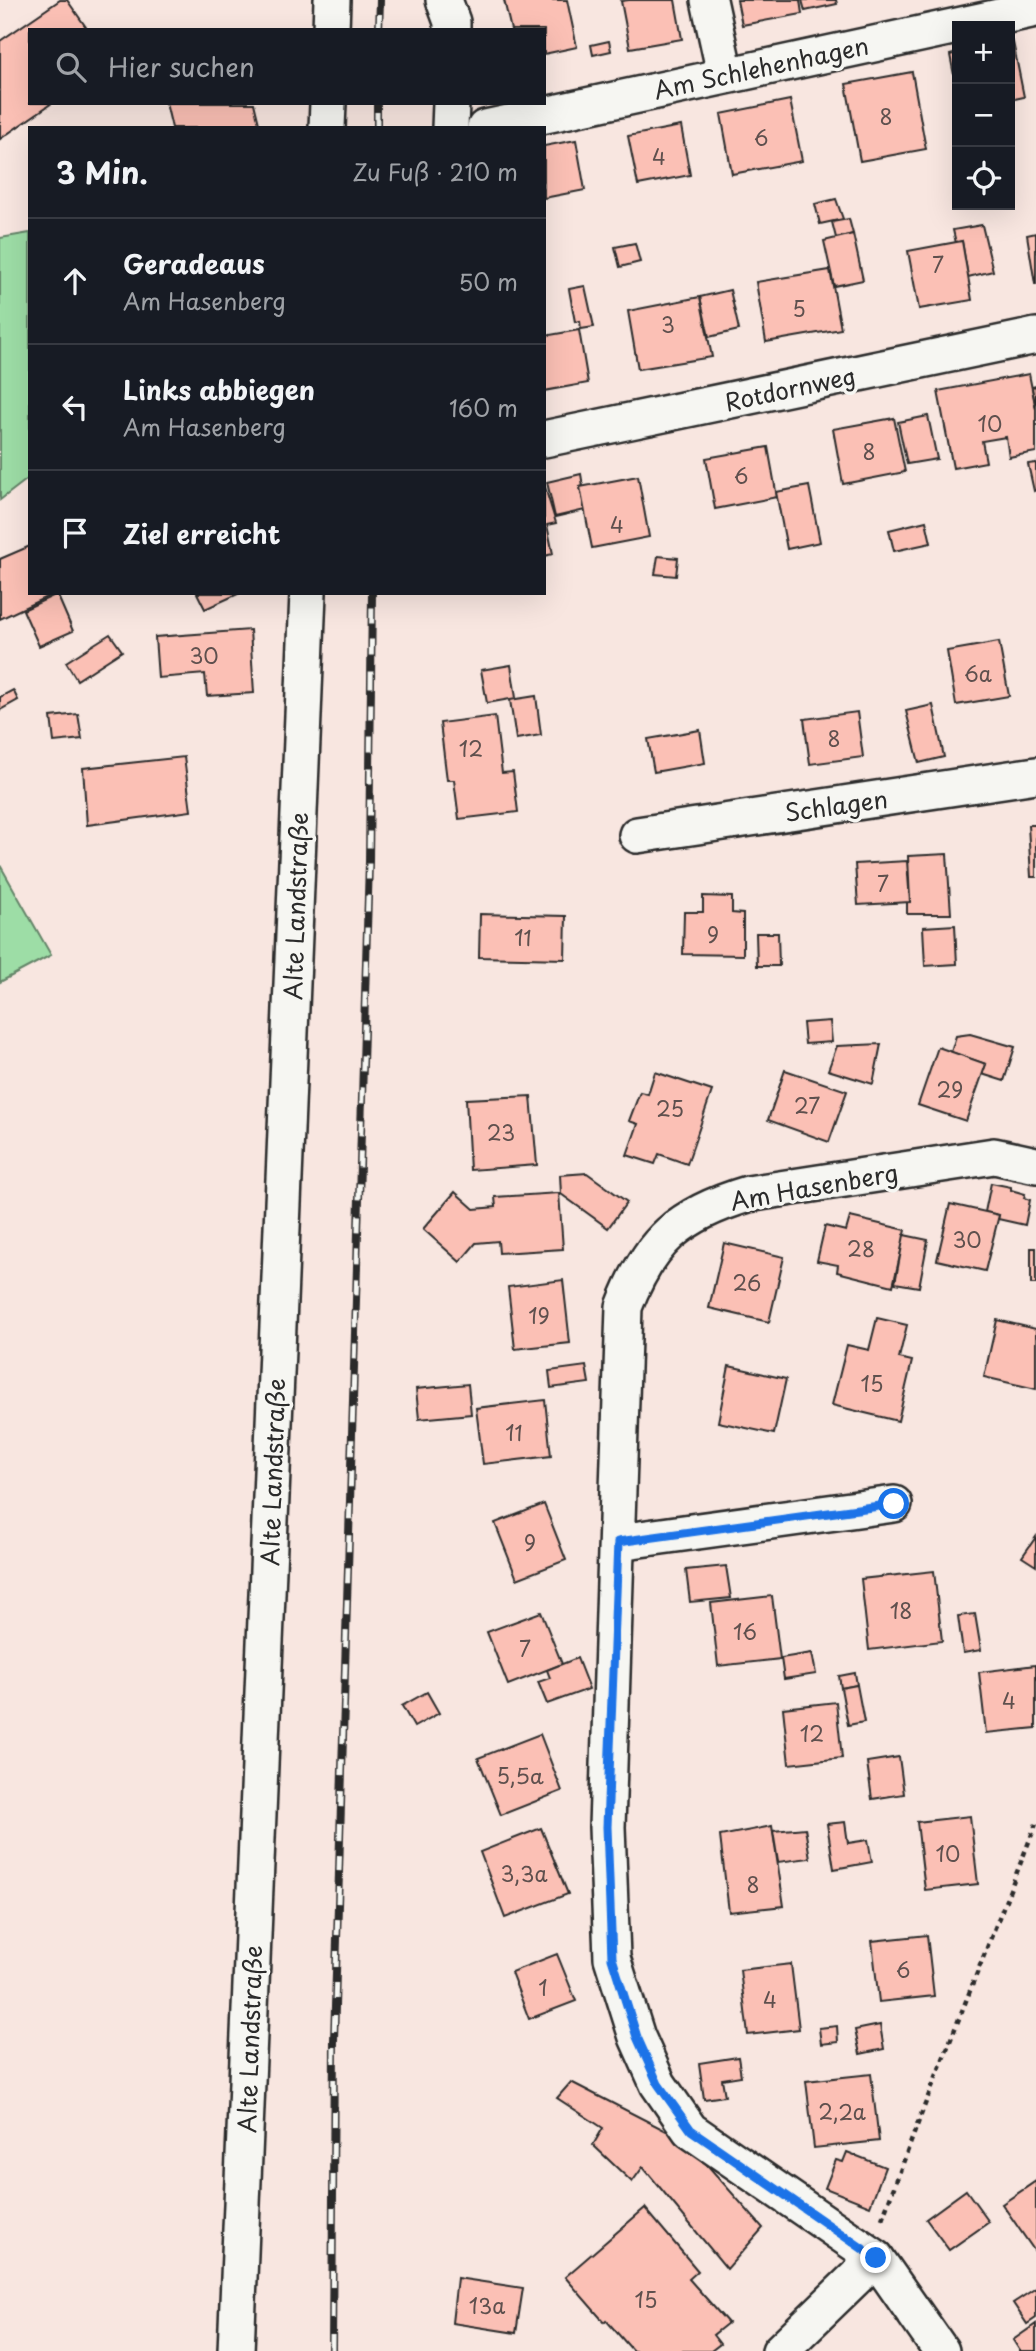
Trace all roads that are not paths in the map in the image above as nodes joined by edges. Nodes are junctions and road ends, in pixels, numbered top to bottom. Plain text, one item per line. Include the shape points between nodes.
1 (332, 0) edge
2 (444, 0) edge
3 (709, 0) edge
4 (1036, 9) edge
5 (331, 28) edge
6 (452, 28) edge
7 (725, 75) junction
8 (328, 105) edge
9 (451, 105) edge
10 (327, 126) edge
11 (450, 126) edge
12 (494, 126) edge
13 (1036, 336) edge
14 (546, 439) edge
15 (308, 595) edge
16 (1036, 775) edge
17 (637, 835) dead end
18 (1036, 1165) edge
19 (894, 1504) dead end
20 (618, 1542) junction
21 (876, 2258) junction
22 (236, 2351) edge
23 (780, 2351) edge
24 (941, 2351) edge

1 - 5 street
2 - 6 street
3 - 7 street
4 - 7 street, Am Schlehenhagen
7 - 12 street, Am Schlehenhagen
8 - 10 street
9 - 11 street
13 - 14 street, Rotdornweg
15 - 22 street, Alte Landstraße
16 - 17 street, Schlagen
18 - 20 street, Am Hasenberg via 994,1156 748,1194 714,1204 682,1223 655,1248 636,1276 624,1307
19 - 20 street
20 - 21 street, Am Hasenberg via 607,1827 612,1958 637,2037 658,2084 691,2130
21 - 23 street
21 - 24 street

